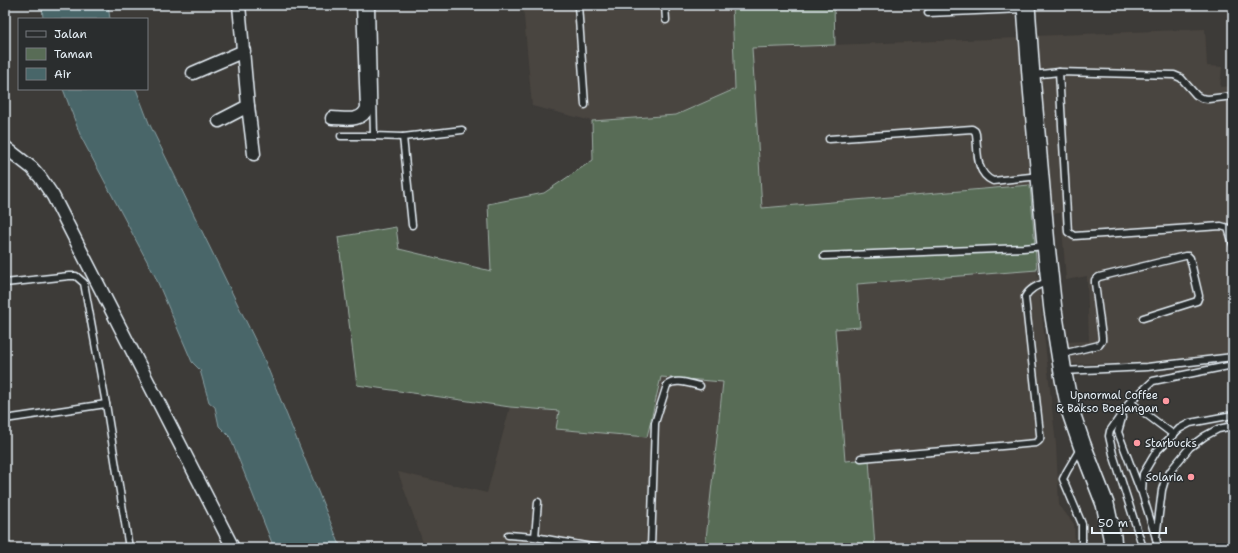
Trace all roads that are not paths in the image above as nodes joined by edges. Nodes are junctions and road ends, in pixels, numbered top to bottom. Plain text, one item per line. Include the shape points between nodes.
1 (239, 5) edge
2 (363, 5) edge
3 (371, 5) edge
4 (578, 5) edge
5 (665, 5) edge
6 (1027, 7) edge
7 (928, 13) dead end
8 (666, 20) dead end
9 (244, 51) junction
10 (1059, 72) junction
11 (193, 73) dead end
12 (1031, 76) junction
13 (1233, 96) edge
14 (585, 105) dead end
15 (248, 106) junction
16 (332, 118) dead end
17 (219, 121) dead end
18 (462, 130) dead end
19 (341, 136) dead end
20 (374, 136) junction
21 (403, 137) junction
22 (829, 139) dead end
23 (5, 148) edge
24 (254, 154) dead end
25 (1040, 176) junction
26 (412, 225) dead end
27 (1233, 244) edge
28 (1046, 245) junction
29 (824, 256) dead end
30 (1050, 281) junction
31 (5, 283) edge
32 (1143, 318) dead end
33 (1060, 354) junction
34 (1233, 357) edge
35 (1233, 365) edge
36 (1063, 372) junction
37 (700, 386) dead end
38 (1130, 402) junction
39 (106, 404) junction
40 (1125, 410) junction
41 (1233, 415) edge
42 (5, 419) edge
43 (1233, 426) edge
44 (1174, 435) junction
45 (1082, 446) junction
46 (861, 458) dead end
47 (1142, 493) junction
48 (538, 502) dead end
49 (508, 535) dead end
50 (535, 537) junction
51 (1156, 538) junction
52 (129, 548) edge
53 (233, 548) edge
54 (597, 548) edge
55 (651, 548) edge
56 (1082, 548) edge
57 (1113, 548) edge
58 (1143, 548) edge
59 (1158, 548) edge

1 - 9 street
2 - 16 street via 367,108 365,114 355,119
3 - 20 lane
4 - 14 lane
5 - 8 lane
6 - 7 lane
6 - 12 street
9 - 11 street
9 - 15 street
10 - 12 lane
10 - 13 lane via 1174,75 1181,78 1201,98
10 - 27 lane via 1068,232 1071,235 1221,226 1228,228
12 - 25 street
15 - 17 street
15 - 24 street
18 - 21 lane
19 - 20 lane
20 - 21 lane
21 - 26 lane
22 - 25 lane via 972,129 976,134 979,166 988,179 993,181
23 - 53 street via 32,168 53,196
25 - 28 street
28 - 29 lane
28 - 30 street
30 - 33 street
30 - 46 lane via 1033,288 1025,297 1040,434 1038,442
31 - 39 lane via 76,276 84,283
32 - 33 lane via 1197,302 1199,296 1188,256 1095,280 1102,341 1099,345
33 - 36 street
34 - 36 lane via 1147,367
35 - 38 lane via 1156,379
36 - 45 street via 1071,413
37 - 55 lane via 676,381 667,385 655,423
38 - 40 lane
38 - 44 lane
39 - 42 lane
39 - 52 lane
40 - 47 lane via 1118,432
40 - 58 lane via 1109,436
41 - 44 lane via 1190,423
43 - 51 lane via 1218,429 1205,436 1190,447 1172,469 1162,490
44 - 47 lane via 1156,452 1143,474
45 - 56 lane via 1063,479 1082,524
45 - 57 street via 1105,504
47 - 51 lane
48 - 50 lane
49 - 50 lane
50 - 54 lane
51 - 59 lane

